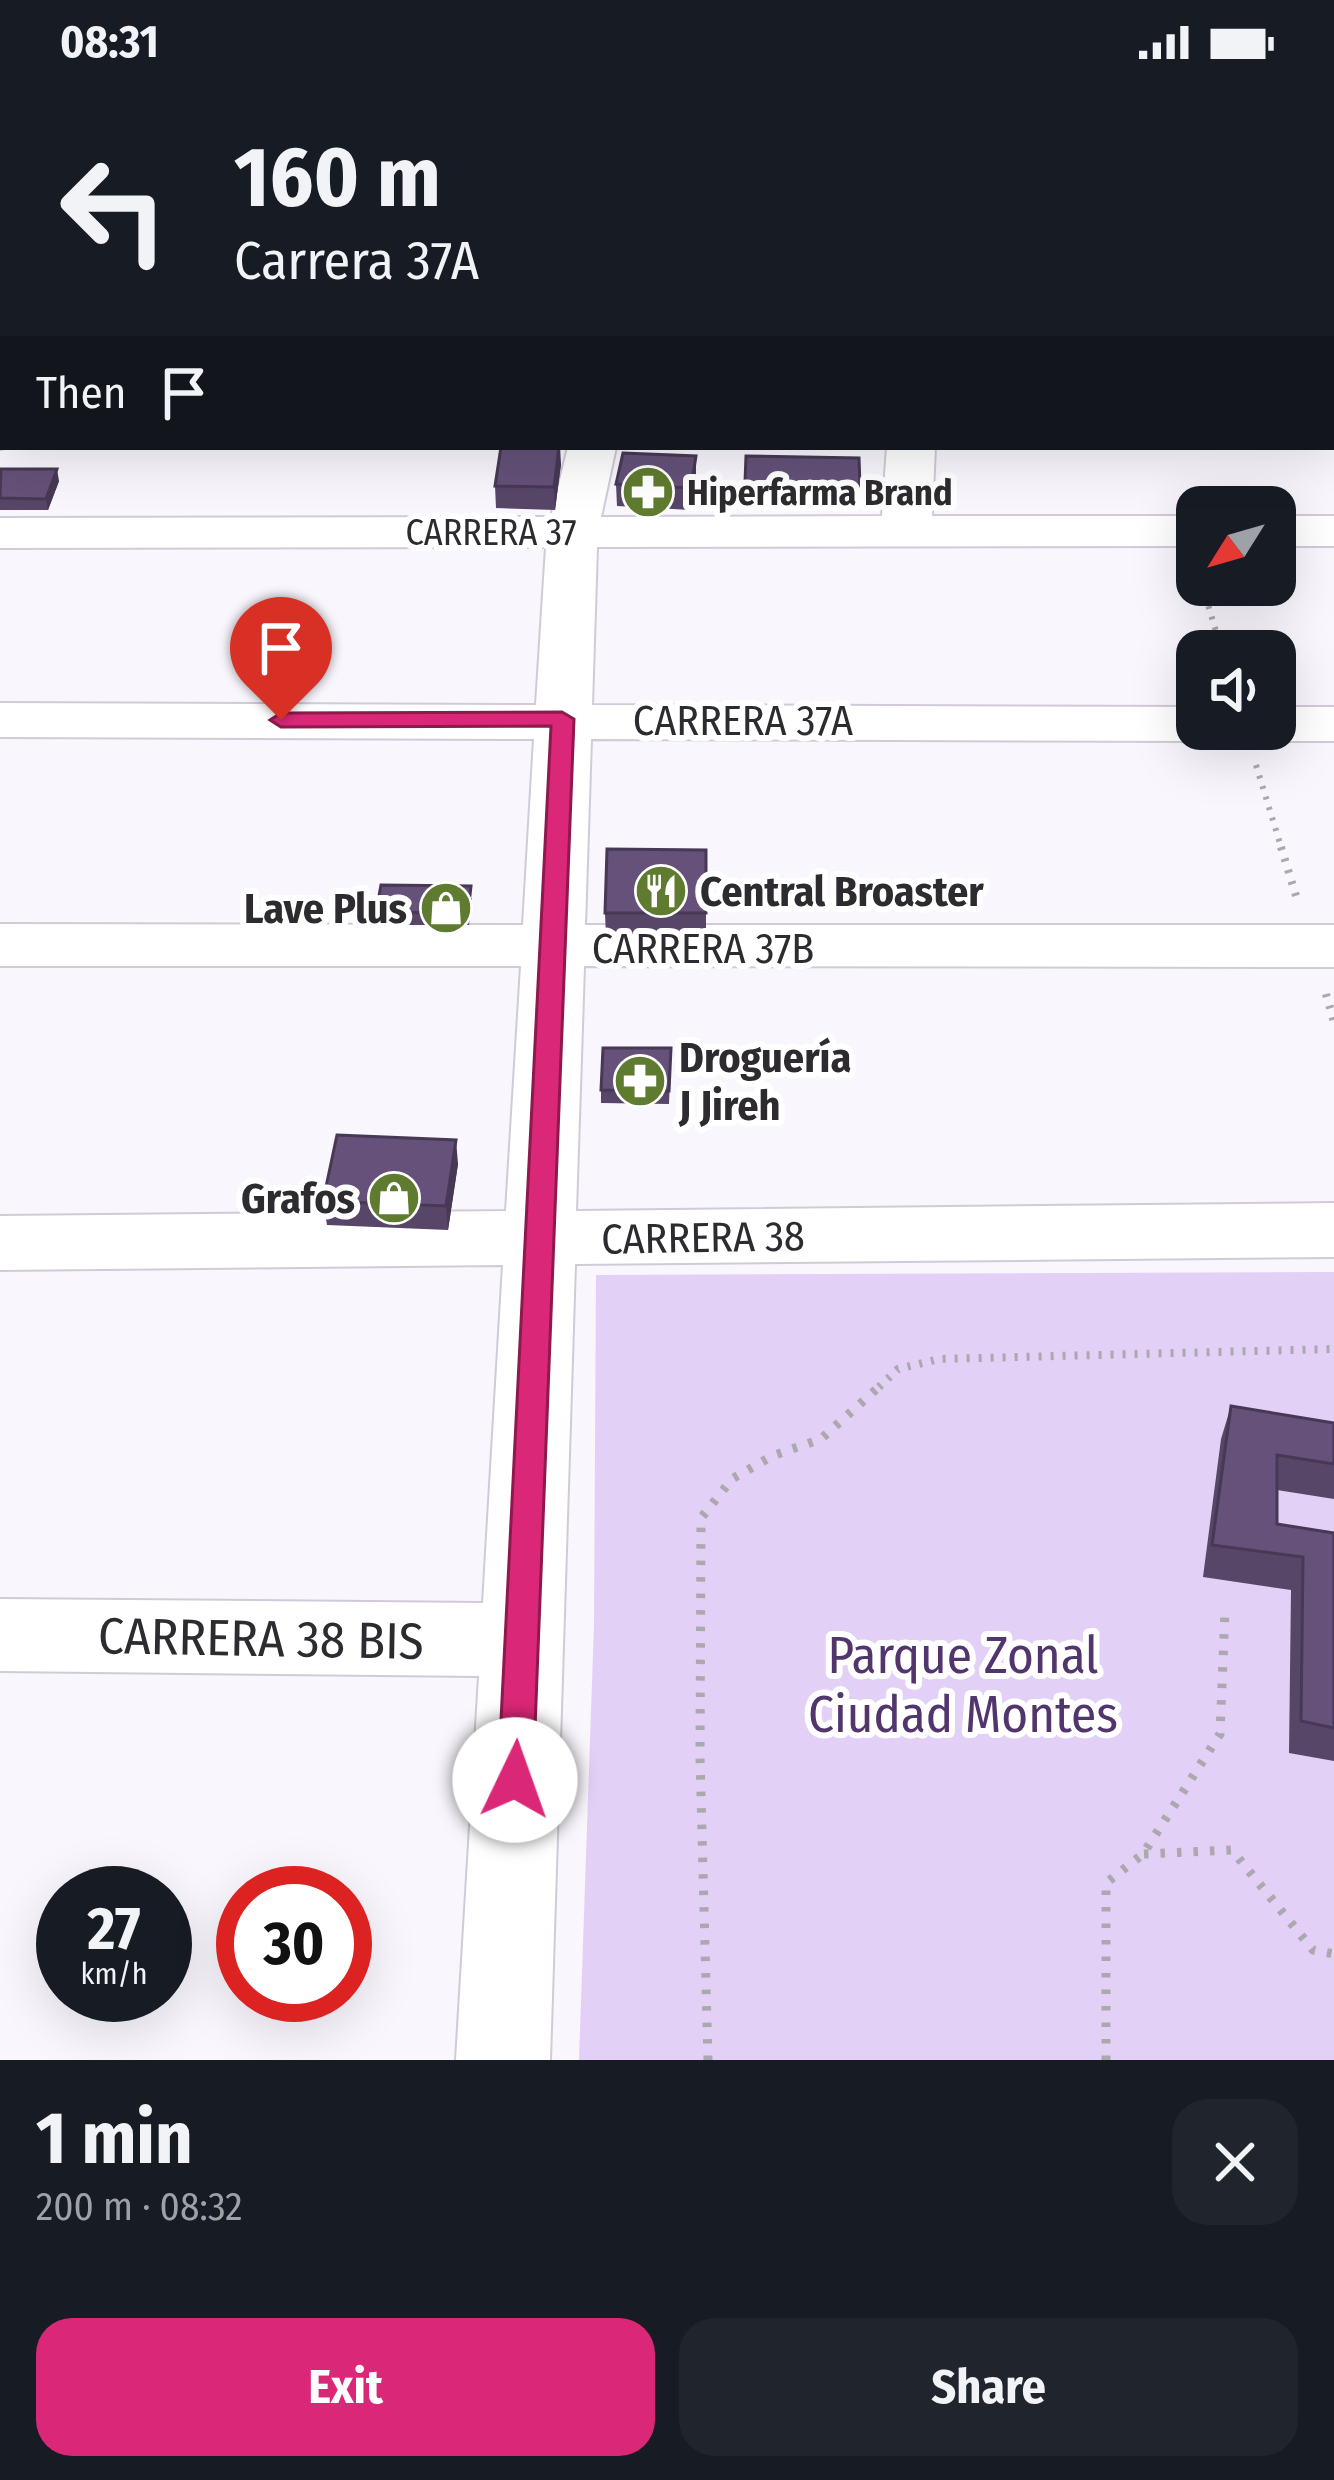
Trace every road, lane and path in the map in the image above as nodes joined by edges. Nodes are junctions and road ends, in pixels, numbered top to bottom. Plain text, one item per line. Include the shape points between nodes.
1 (591, 450) edge
2 (911, 450) edge
3 (1176, 531) edge
4 (1296, 531) edge
5 (1334, 531) edge
6 (572, 532) junction
7 (906, 532) junction
8 (0, 533) edge
9 (562, 719) junction
10 (0, 720) edge
11 (1176, 724) edge
12 (1334, 724) edge
13 (1296, 731) edge
14 (1268, 750) edge
15 (0, 945) edge
16 (1323, 946) edge
17 (553, 949) junction
18 (1334, 1022) edge
19 (1334, 1230) edge
20 (540, 1239) junction
21 (0, 1243) edge
22 (1334, 1349) edge
23 (1225, 1611) dead end
24 (0, 1636) edge
25 (522, 1640) junction
26 (1143, 1854) junction
27 (1334, 1954) edge
28 (502, 2060) edge
29 (708, 2060) edge
30 (1106, 2060) edge

1 - 6 street
2 - 7 street
3 - 7 street, CARRERA 37
4 - 5 street
6 - 7 street, CARRERA 37
6 - 8 street, CARRERA 37
6 - 9 street
9 - 10 street, CARRERA 37A
9 - 11 street, CARRERA 37A
9 - 17 street
12 - 13 street
14 - 16 path
15 - 17 street, CARRERA 37B
16 - 17 street, CARRERA 37B
16 - 18 path
17 - 20 street
19 - 20 street, CARRERA 38
20 - 21 street, CARRERA 38
20 - 25 street
22 - 29 path via 939,1359 898,1369 821,1439 732,1479 700,1518
23 - 26 path via 1220,1734
24 - 25 street, CARRERA 38 BIS
25 - 28 street
26 - 27 path via 1232,1850 1313,1950
26 - 30 path via 1106,1883

